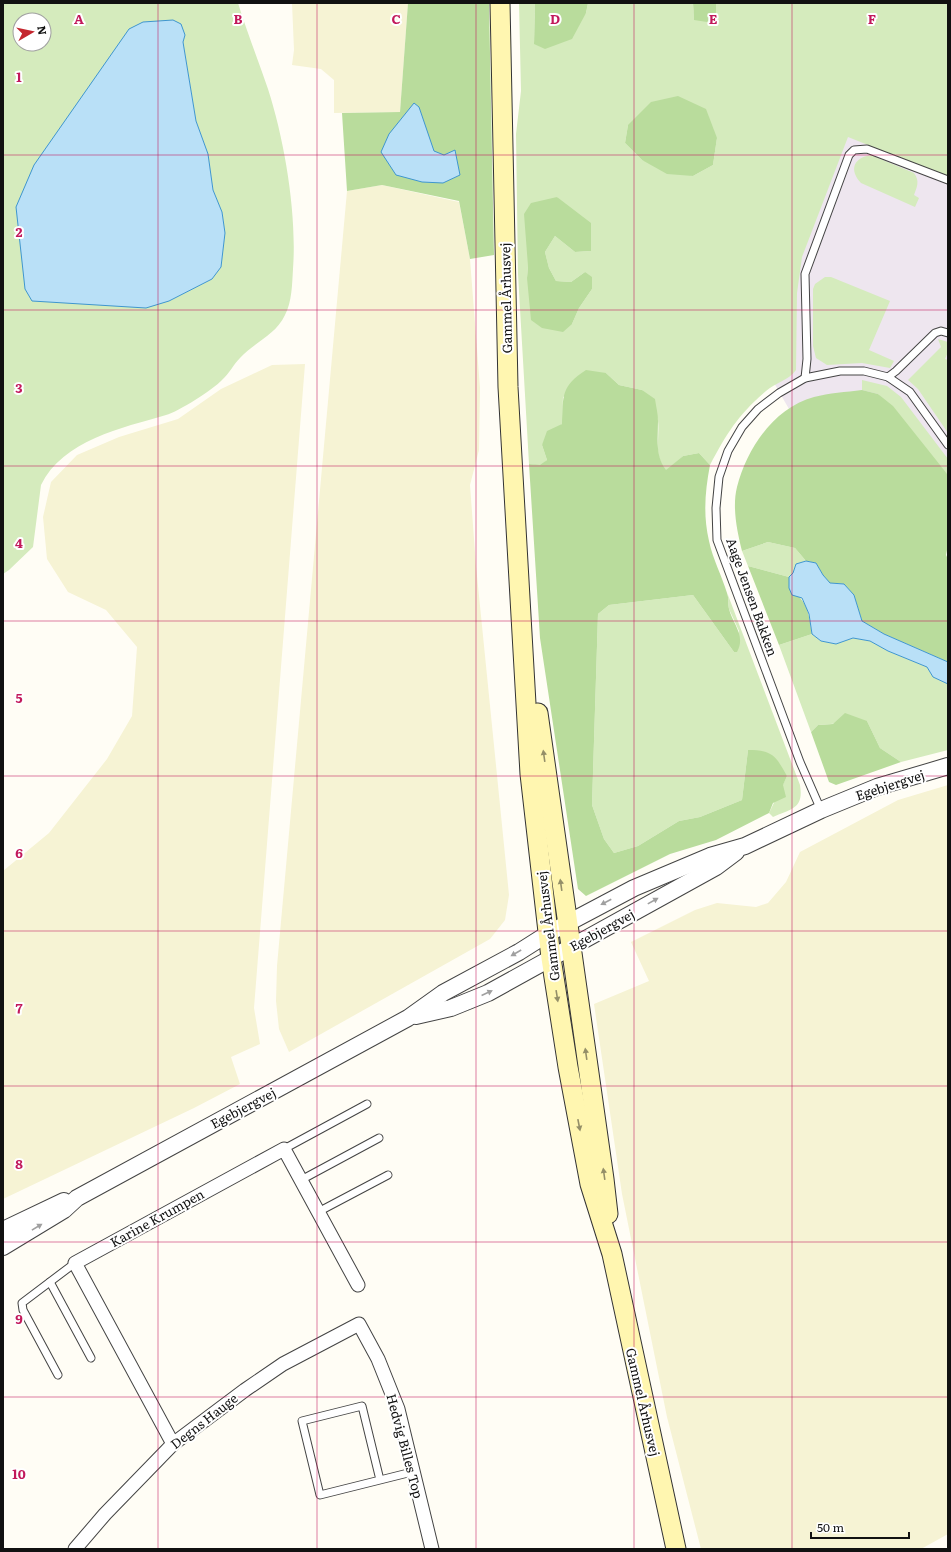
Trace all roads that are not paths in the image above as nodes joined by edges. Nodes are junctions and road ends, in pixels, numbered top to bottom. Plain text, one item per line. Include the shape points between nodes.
1 (500, 3) edge
2 (948, 180) edge
3 (948, 334) edge
4 (888, 377) junction
5 (805, 378) junction
6 (948, 445) edge
7 (521, 593) junction
8 (948, 766) edge
9 (821, 810) junction
10 (745, 846) junction
11 (567, 923) junction
12 (549, 933) junction
13 (570, 947) junction
14 (551, 958) junction
15 (408, 1018) junction
16 (367, 1104) dead end
17 (379, 1138) dead end
18 (284, 1149) junction
19 (388, 1175) dead end
20 (301, 1180) junction
21 (77, 1198) junction
22 (318, 1212) junction
23 (3, 1230) edge
24 (3, 1247) edge
25 (612, 1254) junction
26 (75, 1263) junction
27 (50, 1282) junction
28 (358, 1285) dead end
29 (358, 1324) joint
30 (91, 1358) dead end
31 (58, 1375) dead end
32 (173, 1444) junction
33 (412, 1472) junction
34 (380, 1480) junction
35 (75, 1549) edge
36 (432, 1549) edge
37 (676, 1549) edge

1 - 7 main road, Gammel Århusvej via 508,387
2 - 5 lane via 867,149 854,150 849,155 805,274
3 - 4 lane via 941,331 935,333
4 - 5 lane, Aage Jensen Bakken via 864,371 840,371
4 - 6 lane, Aage Jensen Bakken via 910,392
5 - 9 lane, Aage Jensen Bakken via 758,409 742,427 728,451 719,477 716,527 717,540 800,762
11 -> 7 main road, Gammel Århusvej
7 - 12 main road, Gammel Århusvej via 530,774
8 - 9 street, Egebjergvej via 877,787
9 - 10 street, Egebjergvej
10 -> 11 street, Egebjergvej via 710,856 634,888
13 -> 10 street, Egebjergvej via 716,867
11 - 12 street, Egebjergvej
11 - 13 main road, Gammel Århusvej
12 - 14 main road, Gammel Århusvej
12 -> 15 street, Egebjergvej via 443,993
13 - 14 street, Egebjergvej
25 -> 13 main road, Gammel Århusvej via 604,1178
15 -> 14 street, Egebjergvej via 451,1008 488,993
14 -> 25 main road, Gammel Århusvej via 590,1184
15 - 21 street, Egebjergvej
16 - 18 lane
17 - 20 lane
18 - 20 street
18 - 26 street, Karine Krumpen
19 - 22 lane
20 - 22 street
21 - 23 street, Egebjergvej via 60,1202
24 -> 21 street, Egebjergvej via 64,1210
22 - 28 street
25 - 37 main road, Gammel Århusvej
26 - 27 lane
26 - 32 street
27 - 30 lane
27 - 31 lane via 22,1303 23,1310
29 - 32 street, Degns Hauge via 283,1364
29 - 33 street, Hedvig Billes Top via 378,1359 398,1409
32 - 35 street, Degns Hauge
33 - 34 lane
33 - 36 street, Hedvig Billes Top
34 - 34 lane via 362,1406 302,1421 320,1495

